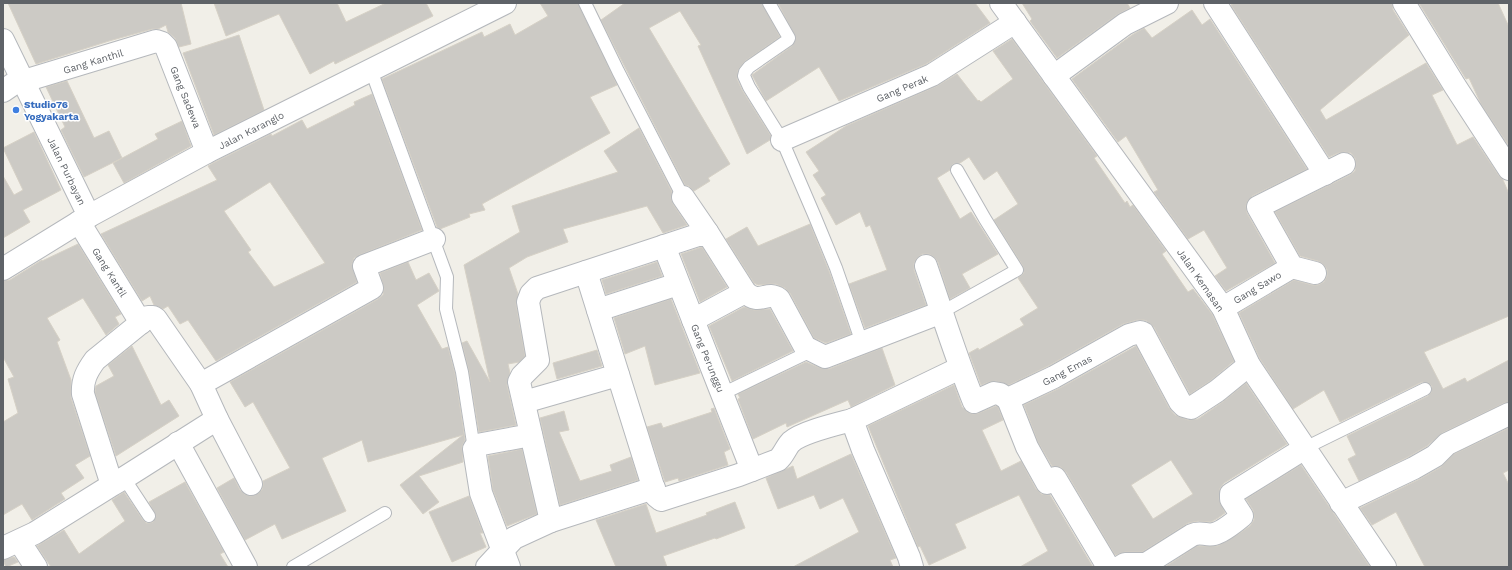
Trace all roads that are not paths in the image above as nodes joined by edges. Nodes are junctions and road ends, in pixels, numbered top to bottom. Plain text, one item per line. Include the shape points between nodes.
1 (505, 3) edge
2 (585, 3) edge
3 (769, 3) edge
4 (1001, 3) edge
5 (1167, 3) edge
6 (1215, 3) edge
7 (1404, 3) edge
8 (478, 9) edge
9 (1015, 22) junction
10 (3, 40) edge
11 (162, 43) joint
12 (371, 70) junction
13 (1054, 76) junction
14 (23, 80) junction
15 (3, 91) edge
16 (782, 140) junction
17 (207, 152) junction
18 (1508, 166) edge
19 (956, 170) dead end
20 (683, 197) joint
21 (84, 219) junction
22 (707, 232) junction
23 (434, 240) junction
24 (664, 246) junction
25 (926, 266) dead end
26 (1292, 267) junction
27 (3, 268) edge
28 (586, 272) junction
29 (1315, 273) dead end
30 (678, 284) junction
31 (745, 292) junction
32 (1223, 308) junction
33 (598, 310) junction
34 (942, 312) junction
35 (693, 320) junction
36 (141, 323) junction
37 (862, 343) junction
38 (811, 351) junction
39 (1249, 365) junction
40 (960, 368) junction
41 (618, 375) junction
42 (201, 384) junction
43 (1425, 389) dead end
44 (722, 394) junction
45 (1008, 399) junction
46 (524, 402) junction
47 (1509, 414) edge
48 (217, 419) junction
49 (852, 420) junction
50 (531, 435) junction
51 (178, 443) junction
52 (474, 448) junction
53 (1305, 448) junction
54 (752, 470) junction
55 (118, 481) junction
56 (251, 484) dead end
57 (654, 488) junction
58 (1341, 503) junction
59 (384, 513) dead end
60 (149, 516) dead end
61 (551, 522) junction
62 (11, 544) edge
63 (506, 559) edge
64 (36, 567) edge
65 (246, 567) edge
66 (293, 567) edge
67 (487, 567) edge
68 (912, 567) edge
69 (1108, 567) edge
70 (1120, 567) edge
71 (1385, 567) edge

1 - 8 street, Jalan Karanglo
2 - 20 lane
3 - 16 lane via 789,38 749,67 744,76
4 - 9 street, Jalan Kemasan
5 - 13 street via 1125,24
6 - 26 street via 1334,169 1258,207
7 - 18 street
8 - 12 street, Jalan Karanglo
9 - 13 street, Jalan Kemasan
9 - 16 street, Gang Perak via 932,75
10 - 14 street, Jalan Purbayan
11 - 14 street, Gang Kanthil via 156,41
11 - 17 street, Gang Sadewa via 166,47
12 - 17 street, Jalan Karanglo
12 - 23 lane
13 - 32 street, Jalan Kemasan
14 - 15 street, Gang Kanthil
14 - 21 street, Jalan Purbayan
16 - 37 lane via 836,268
17 - 21 street, Jalan Karanglo
19 - 34 lane via 1017,270
20 - 22 street
21 - 27 street, Jalan Karanglo
21 - 36 street, Gang Kantil
22 - 24 street
22 - 31 street
23 - 42 street via 364,266 371,289
23 - 52 lane via 447,277 446,309 462,372
24 - 28 street
24 - 30 street, Gang Perunggu
25 - 34 street
26 - 29 street
26 - 32 street, Gang Sawo
28 - 33 street
28 - 46 street via 537,288 531,294 528,302 538,360 519,382
30 - 33 street
30 - 35 street, Gang Perunggu
31 - 35 street
31 - 38 street via 756,299 772,296 779,299 805,347
32 - 39 street, Jalan Kemasan
33 - 41 street
34 - 37 street
34 - 40 street
35 - 44 street, Gang Perunggu
36 - 42 street via 148,317 156,319
36 - 55 street via 95,360 82,384 83,394
37 - 38 street via 825,357
38 - 44 lane
39 - 45 street, Gang Emas via 1191,408 1180,402 1143,333 1140,332 1054,378
39 - 53 street, Jalan Kemasan
40 - 45 street via 974,402 994,393
40 - 49 street
41 - 46 street
41 - 57 street
42 - 48 street
43 - 53 lane
44 - 54 street, Gang Perunggu
45 - 69 street via 1027,447 1047,483 1055,478
46 - 50 street
47 - 58 street via 1447,444 1435,456 1414,468
48 - 51 street
48 - 56 street
49 - 54 street via 801,436 791,442 778,460
49 - 68 street
50 - 52 street
50 - 61 street
51 - 55 street
51 - 65 street
52 - 63 street via 481,493
53 - 58 street, Jalan Kemasan
53 - 70 street via 1231,494 1242,516 1228,526 1214,534 1192,535 1146,564 1125,564
54 - 57 street via 661,500 656,496
55 - 60 lane
55 - 62 street via 35,533
57 - 61 street
58 - 71 street, Jalan Kemasan
59 - 66 lane
61 - 63 street via 514,538
62 - 64 street
63 - 67 street

